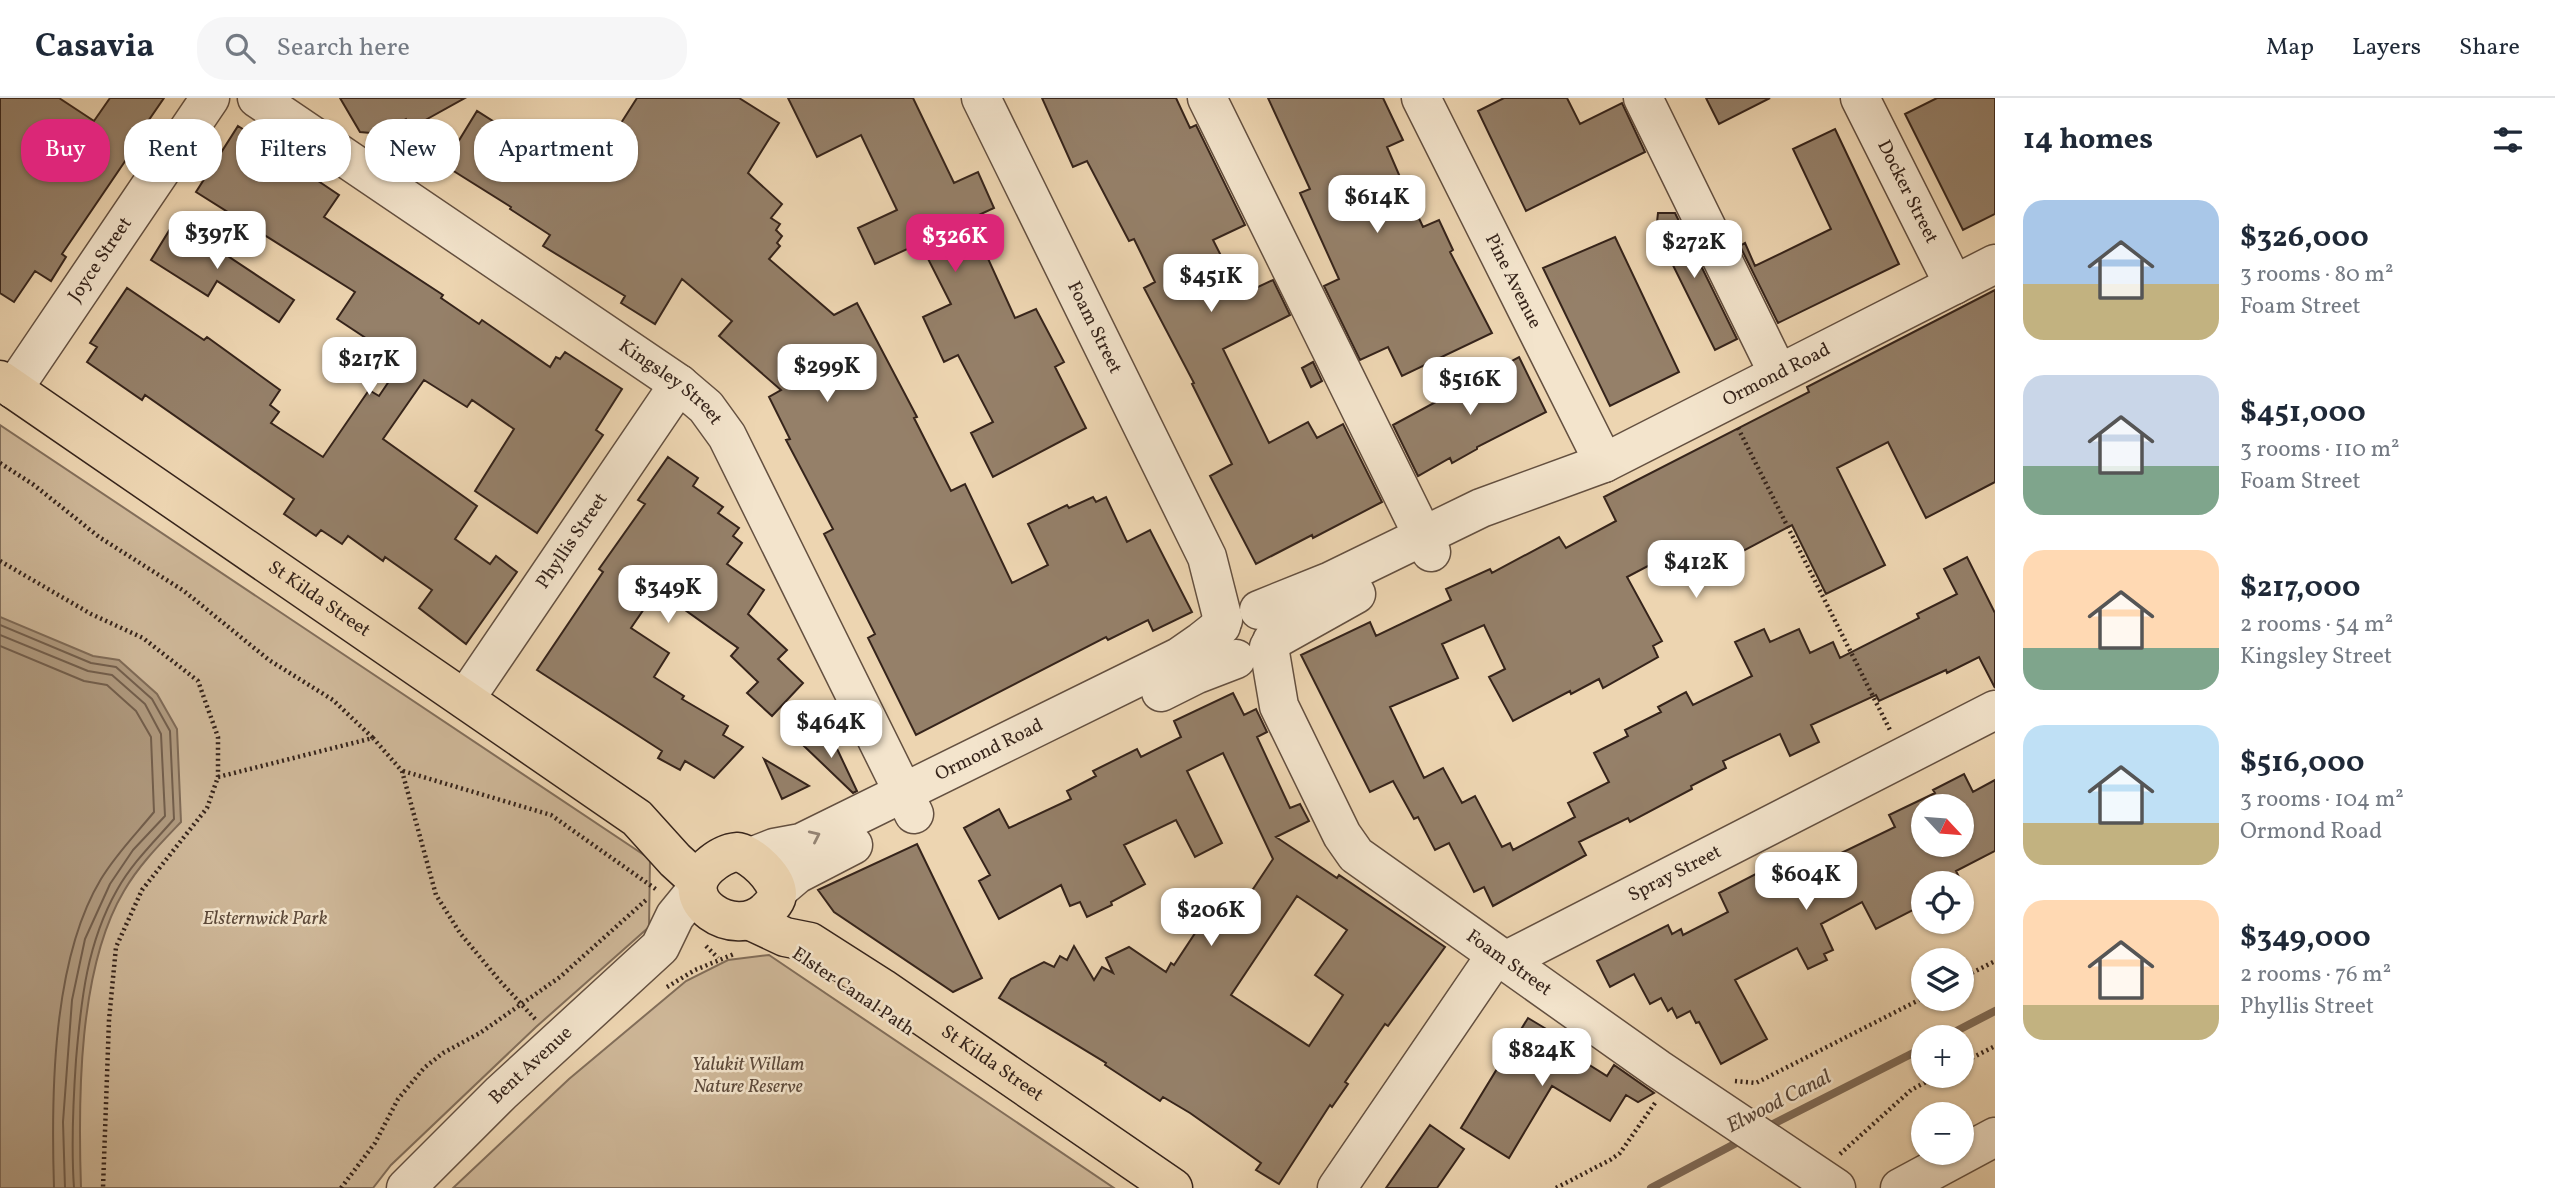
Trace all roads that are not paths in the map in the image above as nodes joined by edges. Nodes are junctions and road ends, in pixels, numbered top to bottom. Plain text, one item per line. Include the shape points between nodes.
1 (210, 98) edge
2 (257, 98) edge
3 (981, 98) edge
4 (1207, 98) edge
5 (1421, 98) edge
6 (1643, 98) edge
7 (1860, 98) edge
8 (1995, 264) edge
9 (1954, 285) junction
10 (1778, 373) junction
11 (7, 384) edge
12 (679, 384) junction
13 (1604, 463) junction
14 (1428, 545) junction
15 (1247, 634) junction
16 (465, 699) junction
17 (1995, 710) edge
18 (908, 803) junction
19 (636, 818) junction
20 (738, 856) junction
21 (697, 885) junction
22 (754, 916) junction
23 (660, 947) junction
24 (1501, 958) junction
25 (1995, 1137) edge
26 (1826, 1182) edge
27 (407, 1188) edge
28 (1173, 1188) edge
29 (1337, 1188) edge
30 (1900, 1188) edge

1 - 11 street, Joyce Street
2 - 12 street, Kingsley Street
3 - 15 street, Foam Street
4 - 14 street
5 - 13 street, Pine Avenue
6 - 10 street
7 - 9 street, Docker Street
8 - 9 street, Ormond Road
9 - 10 street, Ormond Road
10 - 13 street, Ormond Road
11 - 16 main road, St Kilda Street
12 - 16 street, Phyllis Street
12 - 18 street, Kingsley Street via 706,407 727,436
13 - 14 street, Ormond Road via 1555,481 1512,512
14 - 15 street, Ormond Road
15 - 18 street, Ormond Road via 1197,674
15 - 24 street, Foam Street via 1250,676 1279,706 1356,855
16 - 19 main road, St Kilda Street
17 - 24 street, Spray Street
20 -> 18 street, Ormond Road via 801,843
18 - 22 street, Ormond Road via 797,874
19 - 20 main road, St Kilda Street
19 - 21 main road, St Kilda Street
20 - 21 main road via 704,870
20 - 22 main road via 764,870
21 - 22 main road via 708,908
21 - 23 street, Bent Avenue
22 - 23 street, Bent Avenue
22 - 28 main road, St Kilda Street via 785,937 810,942 882,988
23 - 27 street, Bent Avenue via 501,1093
24 - 26 street, Foam Street
24 - 29 street, Spray Street
25 - 30 street

